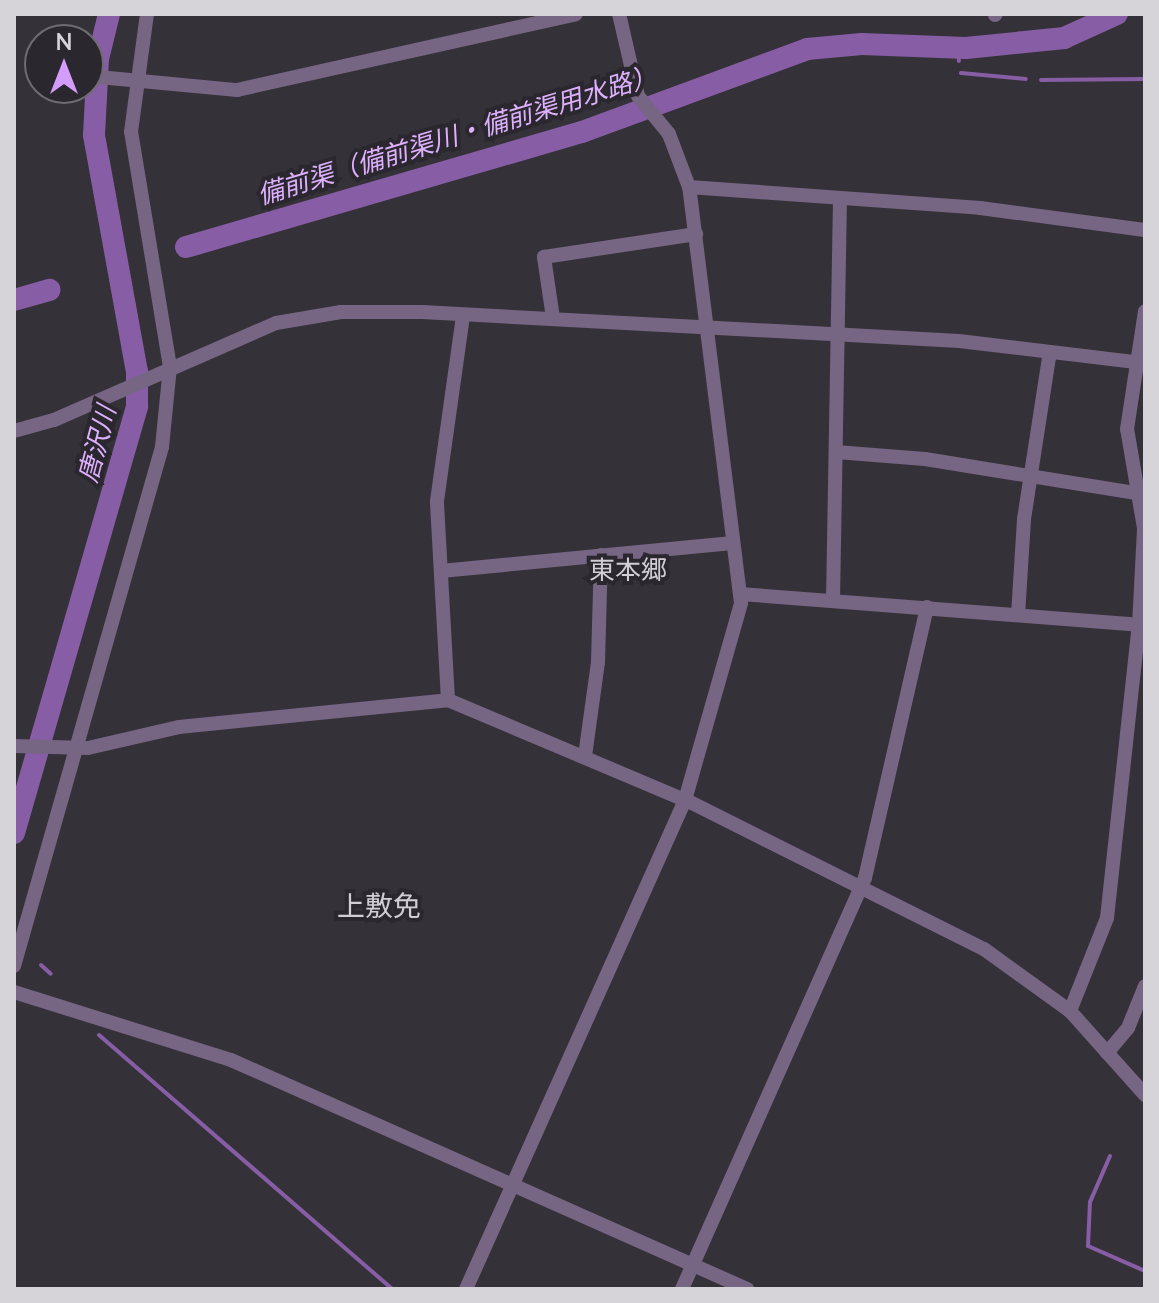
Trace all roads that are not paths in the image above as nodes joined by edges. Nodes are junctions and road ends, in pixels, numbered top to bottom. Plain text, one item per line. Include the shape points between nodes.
1 (147, 14) edge
2 (576, 14) edge
3 (619, 14) edge
4 (104, 77) edge
5 (131, 80) junction
6 (689, 187) junction
7 (840, 198) junction
8 (1145, 230) edge
9 (696, 234) junction
10 (1145, 311) edge
11 (463, 315) junction
12 (553, 318) junction
13 (711, 328) junction
14 (837, 335) junction
15 (1050, 352) junction
16 (1134, 362) junction
17 (167, 368) junction
18 (1127, 429) junction
19 (14, 431) edge
20 (1145, 433) edge
21 (836, 452) junction
22 (1029, 476) junction
23 (1136, 493) junction
24 (733, 543) junction
25 (601, 555) junction
26 (441, 571) junction
27 (740, 594) junction
28 (833, 600) junction
29 (927, 607) junction
30 (1018, 615) junction
31 (1139, 625) junction
32 (448, 700) junction
33 (14, 746) edge
34 (72, 748) junction
35 (585, 756) junction
36 (685, 800) junction
37 (862, 885) junction
38 (14, 966) edge
39 (1145, 986) edge
40 (14, 992) edge
41 (1070, 1011) junction
42 (1107, 1053) junction
43 (1145, 1095) edge
44 (514, 1184) junction
45 (693, 1265) junction
46 (466, 1289) edge
47 (682, 1289) edge
48 (747, 1289) edge

1 - 5 street
2 - 5 street via 237,90
3 - 6 street via 629,72 643,103 669,134
4 - 5 street
5 - 17 street via 134,157
6 - 7 street
6 - 9 street
7 - 8 street
7 - 14 street
9 - 12 street via 544,257
9 - 13 street
10 - 16 street
11 - 12 street
11 - 17 street via 298,316
11 - 26 street via 437,495
12 - 13 street
13 - 14 street
13 - 24 street
14 - 15 street
14 - 21 street
15 - 16 street
15 - 22 street
16 - 18 street
17 - 19 street
17 - 34 street via 162,447
18 - 20 street
18 - 23 street
21 - 22 street
21 - 28 street
22 - 23 street
22 - 30 street
23 - 31 street via 1144,528
24 - 25 street
24 - 27 street
25 - 26 street
25 - 35 street via 598,662
26 - 32 street
27 - 28 street
27 - 36 street
28 - 29 street
29 - 30 street
29 - 37 street
30 - 31 street
31 - 41 street via 1107,918
32 - 34 street via 193,725
32 - 35 street
33 - 34 street
34 - 38 street
35 - 36 street
36 - 37 street
36 - 44 street
37 - 41 street via 984,949
37 - 45 street
39 - 42 street via 1128,1028
40 - 44 street via 231,1060
41 - 42 street
42 - 43 street
44 - 45 street
44 - 46 street
45 - 47 street
45 - 48 street

